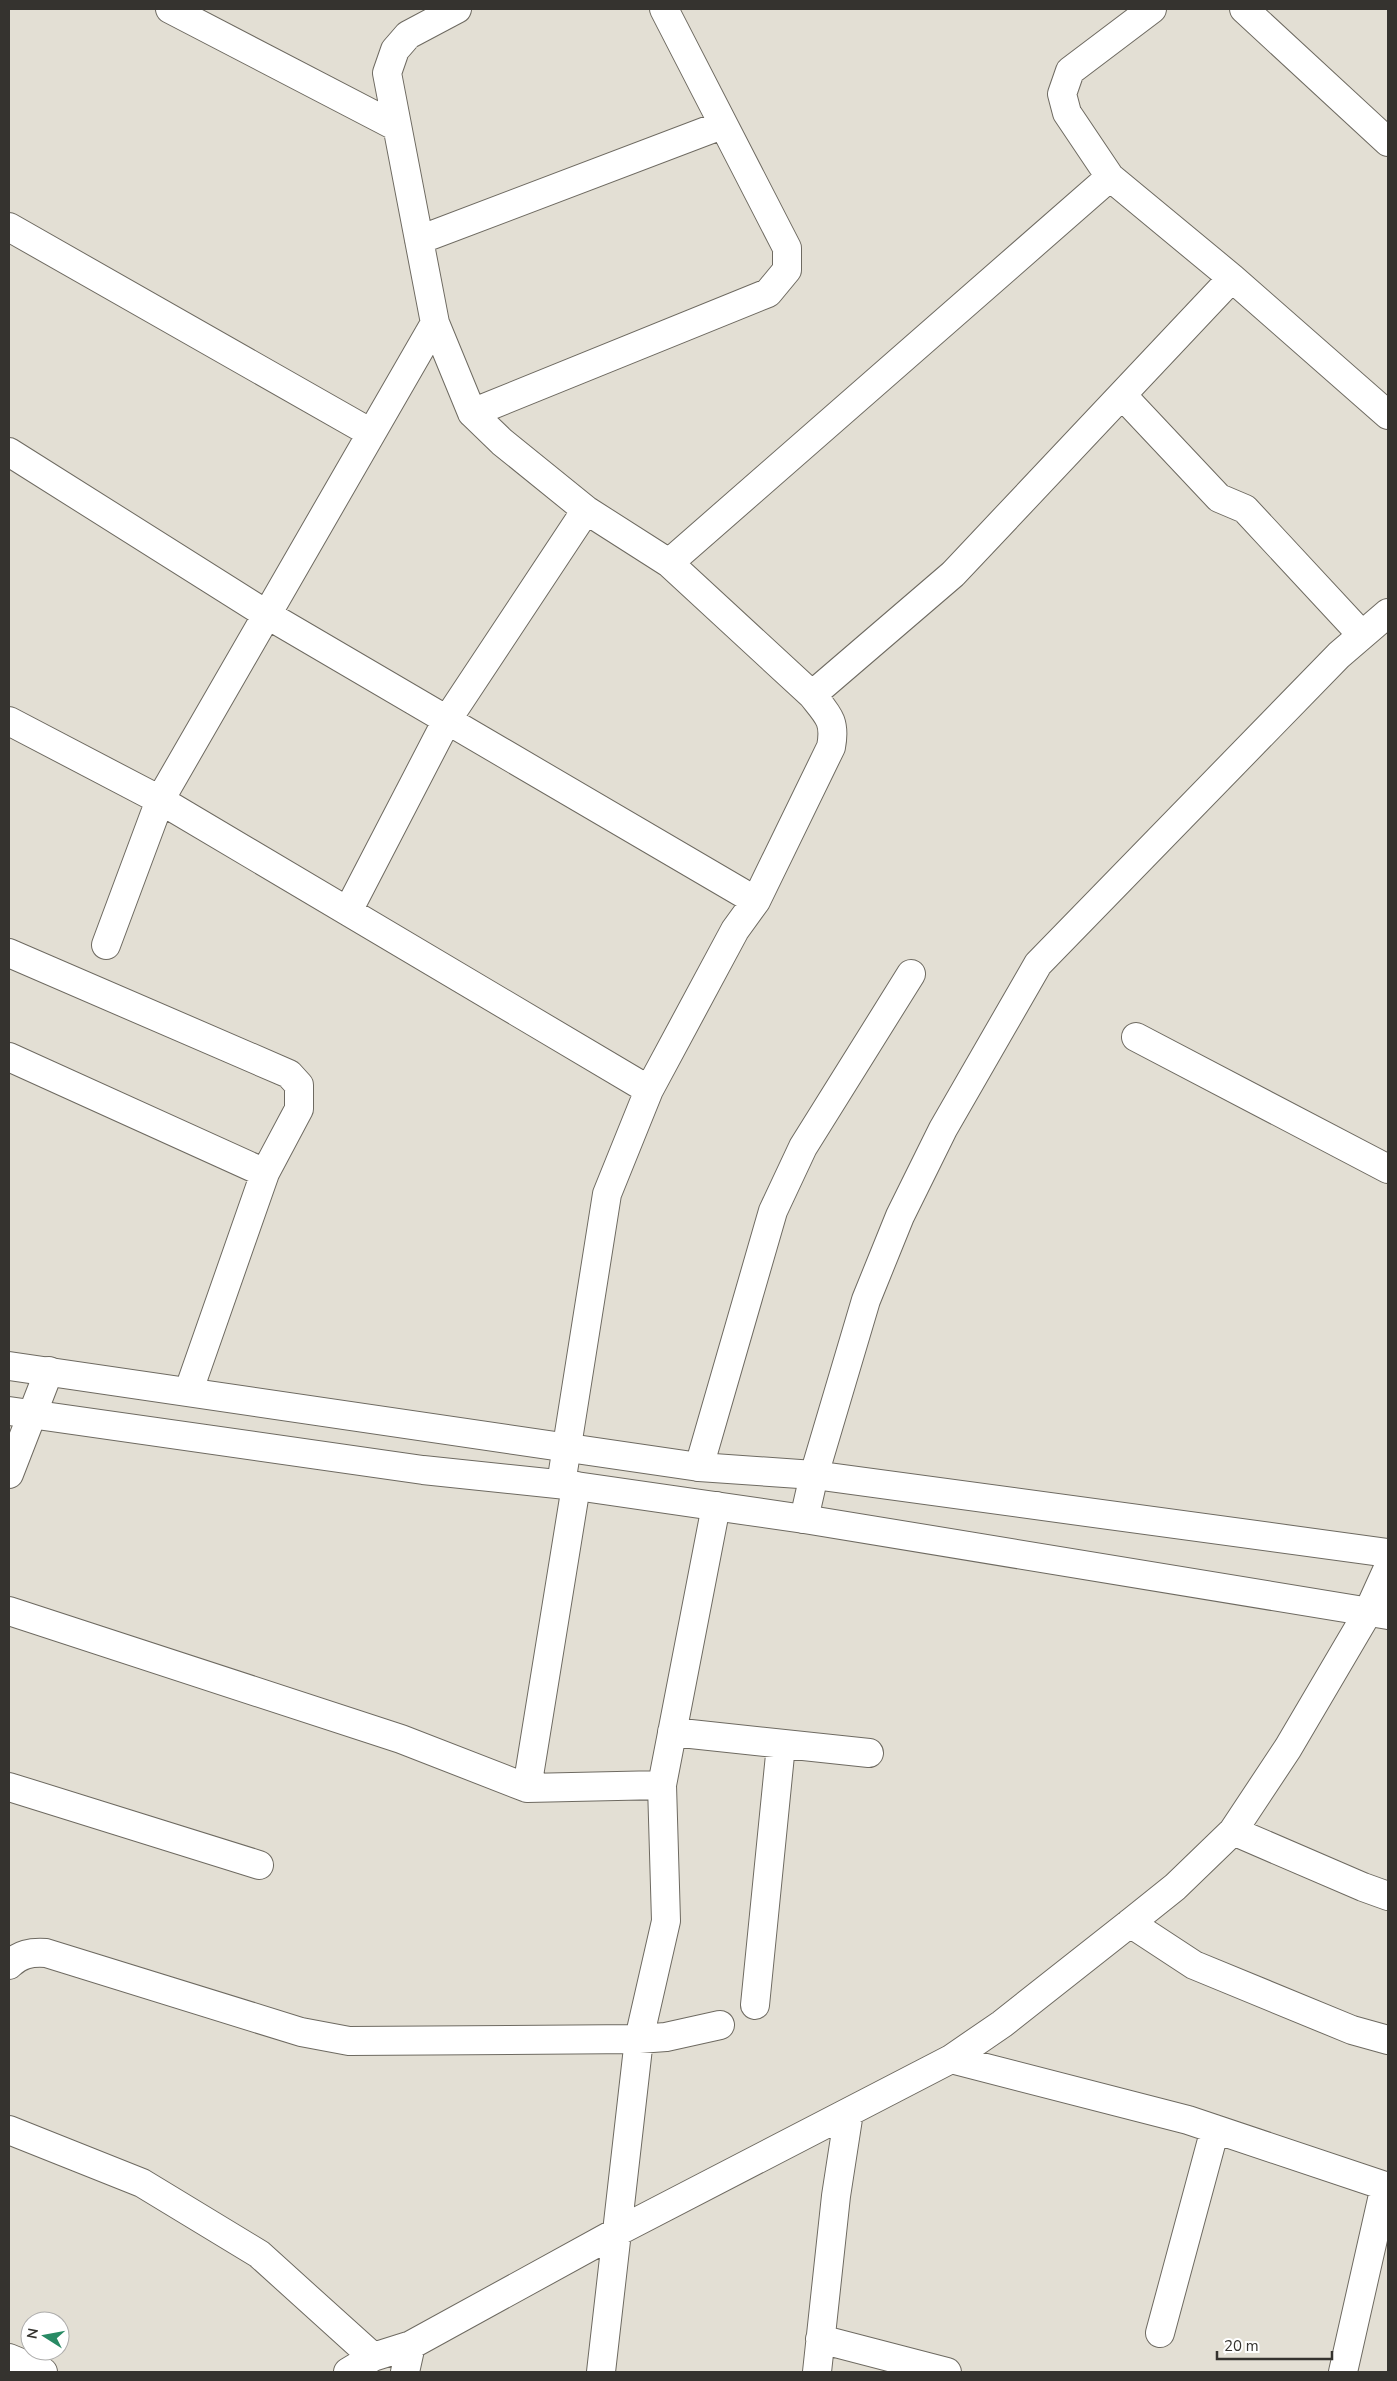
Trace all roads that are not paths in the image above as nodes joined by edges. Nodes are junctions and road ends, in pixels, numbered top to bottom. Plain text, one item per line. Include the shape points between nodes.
1 (170, 9) edge
2 (457, 9) edge
3 (664, 9) edge
4 (1152, 9) edge
5 (1244, 9) edge
6 (722, 125) junction
7 (397, 127) junction
8 (1388, 142) edge
9 (1110, 177) junction
10 (9, 227) edge
11 (419, 240) junction
12 (1232, 278) junction
13 (435, 323) junction
14 (1122, 395) junction
15 (472, 413) junction
16 (1388, 415) edge
17 (371, 433) junction
18 (9, 452) edge
19 (586, 510) junction
20 (669, 564) junction
21 (1388, 613) edge
22 (266, 614) junction
23 (1362, 635) junction
24 (812, 695) junction
25 (448, 720) junction
26 (9, 721) edge
27 (160, 800) junction
28 (756, 901) junction
29 (348, 911) junction
30 (106, 945) dead end
31 (9, 953) edge
32 (911, 974) dead end
33 (1136, 1037) dead end
34 (9, 1058) edge
35 (649, 1090) junction
36 (1388, 1169) edge
37 (265, 1173) junction
38 (9, 1366) edge
39 (49, 1371) junction
40 (189, 1390) junction
41 (20, 1413) edge
42 (567, 1447) junction
43 (699, 1467) junction
44 (9, 1474) edge
45 (814, 1475) junction
46 (568, 1485) junction
47 (716, 1506) junction
48 (804, 1519) junction
49 (1388, 1553) edge
50 (1388, 1568) edge
51 (9, 1610) edge
52 (1378, 1614) edge
53 (672, 1732) junction
54 (780, 1745) junction
55 (869, 1754) dead end
56 (662, 1785) junction
57 (9, 1787) edge
58 (527, 1788) junction
59 (1233, 1831) junction
60 (259, 1865) dead end
61 (1388, 1896) edge
62 (1130, 1923) junction
63 (9, 1965) edge
64 (755, 2006) dead end
65 (720, 2025) dead end
66 (639, 2039) junction
67 (1388, 2040) edge
68 (951, 2059) junction
69 (849, 2112) junction
70 (1215, 2129) junction
71 (9, 2130) edge
72 (1387, 2186) edge
73 (615, 2233) junction
74 (1160, 2332) dead end
75 (820, 2339) junction
76 (411, 2345) junction
77 (9, 2358) edge
78 (373, 2358) junction
79 (43, 2372) edge
80 (348, 2372) edge
81 (405, 2372) edge
82 (601, 2372) edge
83 (817, 2372) edge
84 (947, 2372) edge
85 (1343, 2372) edge

1 - 7 street
2 - 7 street via 408,35 395,50 387,72
3 - 6 street
4 - 9 street via 1070,71 1062,94 1067,113
5 - 8 street
6 - 11 street
6 - 15 street via 787,248 786,270 768,293
7 - 11 street
9 - 12 street
9 - 20 street
10 - 17 street
11 - 13 street
12 - 14 street
12 - 16 street
13 - 15 street
13 - 17 street
14 - 23 street via 1219,498 1245,509
14 - 24 street via 953,574
15 - 19 street via 502,442
17 - 22 street
18 - 22 street
19 - 20 street
19 - 25 street
20 - 24 street
21 - 23 street
22 - 25 street
22 - 27 street
23 - 45 street via 1038,964 943,1129 900,1216 866,1300
24 - 28 street via 831,719 834,733 831,747
25 - 28 street
25 - 29 street
26 - 27 street
27 - 29 street
27 - 30 street
28 - 35 street via 734,930
29 - 35 street
31 - 37 street via 289,1074 299,1085 299,1109
32 - 43 street via 803,1147 772,1210
33 - 36 street
34 - 37 street
35 - 42 street via 607,1194
37 - 40 street
38 - 39 street
39 - 40 street
39 - 41 street
40 - 42 street
41 - 44 street
41 - 46 street via 423,1470
42 - 43 street
42 - 46 street
43 - 45 street
45 - 48 street
45 - 49 street
46 - 47 street
46 - 58 street
47 - 48 street
47 - 53 street
48 - 52 street
50 - 52 street
51 - 58 street via 401,1739
52 - 59 street
53 - 54 street
53 - 56 street
54 - 55 street
54 - 64 street
56 - 58 street
56 - 66 street via 666,1920
57 - 60 street
59 - 61 street
59 - 62 street
62 - 67 street via 1194,1965 1352,2030
62 - 68 street via 1002,2024
63 - 66 street via 31,1952 46,1953 301,2032 348,2041
65 - 66 street via 666,2037
66 - 73 street
68 - 69 street
68 - 70 street
69 - 73 street
69 - 75 street
70 - 72 street
70 - 74 street
71 - 78 street via 142,2183 259,2254
72 - 85 street
73 - 76 street
73 - 82 street
75 - 83 street
75 - 84 street
76 - 78 street
76 - 81 street
77 - 79 street
78 - 80 street

